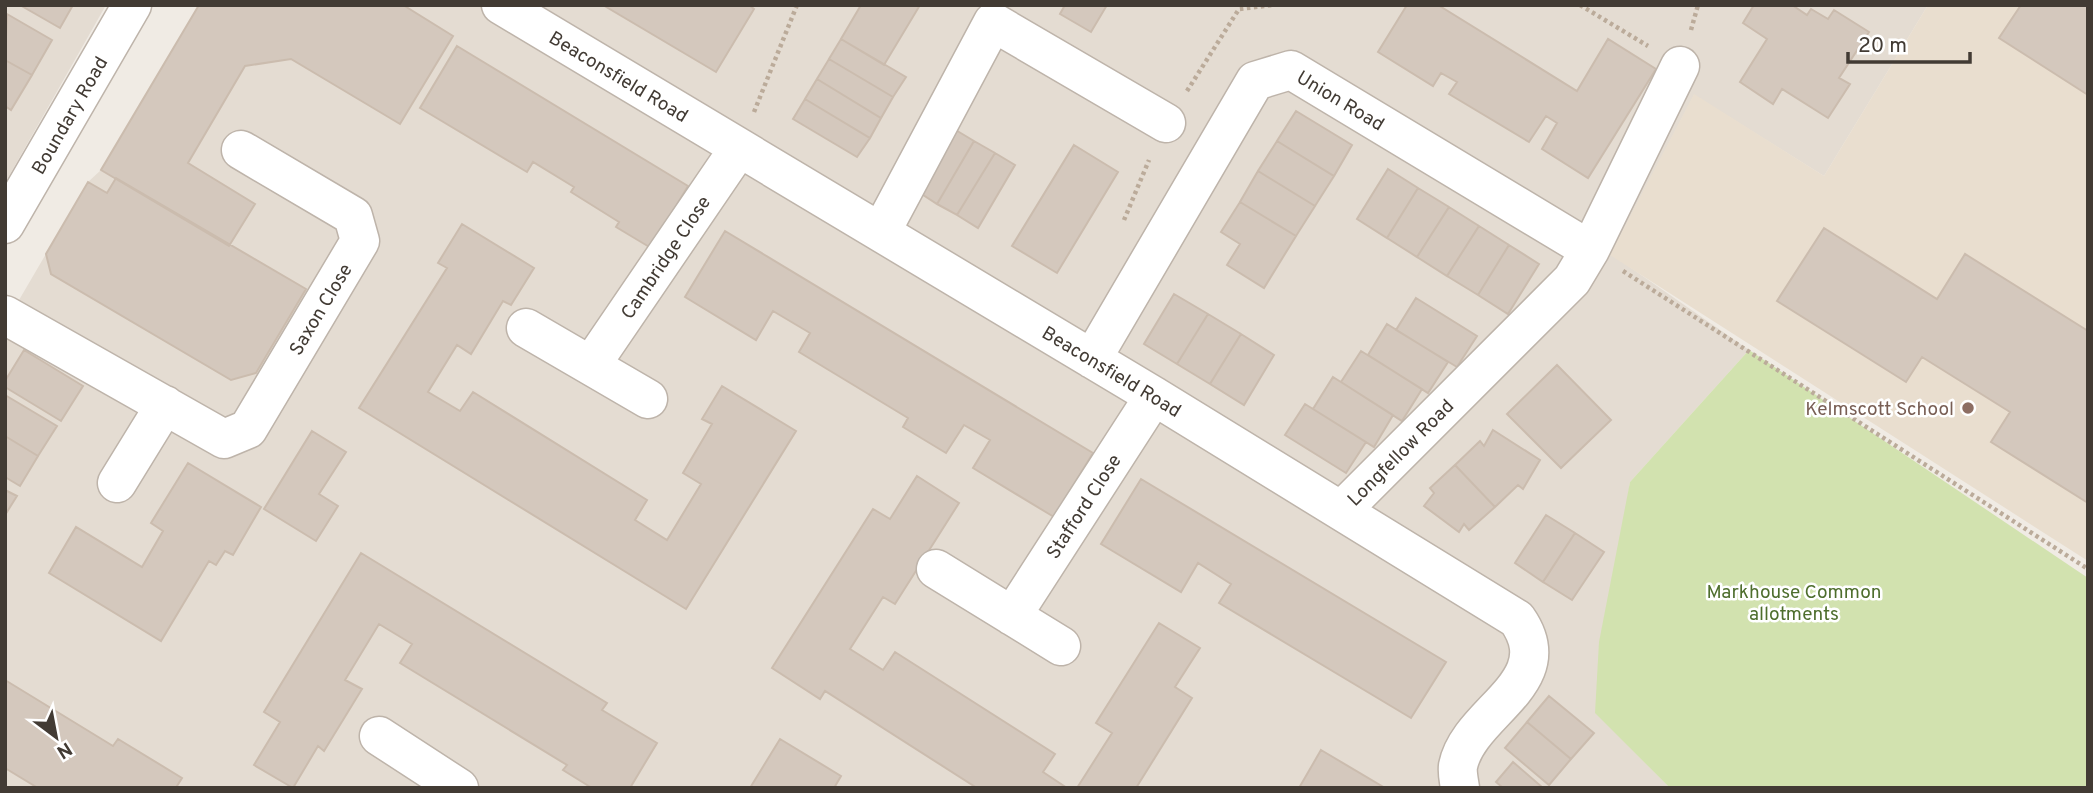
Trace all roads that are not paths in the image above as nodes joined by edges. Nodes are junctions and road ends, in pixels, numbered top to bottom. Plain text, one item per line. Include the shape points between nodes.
1 (132, 5) edge
2 (501, 5) edge
3 (1680, 66) road end
4 (1166, 123) dead end
5 (739, 148) junction
6 (241, 150) dead end
7 (5, 224) edge
8 (881, 232) junction
9 (1590, 250) junction
10 (5, 315) edge
11 (526, 328) dead end
12 (1092, 359) junction
13 (591, 365) junction
14 (1154, 396) junction
15 (648, 399) dead end
16 (165, 405) junction
17 (117, 484) dead end
18 (1342, 510) junction
19 (936, 569) dead end
20 (1012, 616) junction
21 (1061, 646) dead end
22 (379, 736) dead end
23 (449, 785) edge
24 (1460, 788) edge

1 - 7 street, Boundary Road
2 - 5 street, Beaconsfield Road
3 - 9 street, Longfellow Road
4 - 8 street via 993,22
5 - 8 street, Beaconsfield Road
5 - 13 street, Cambridge Close
6 - 16 street, Saxon Close via 353,216 360,241 248,429 224,439
8 - 12 street, Beaconsfield Road
9 - 12 street, Union Road via 1291,70 1255,81
9 - 18 street, Longfellow Road via 1572,280
10 - 16 street, Saxon Close
11 - 13 street
12 - 14 street, Beaconsfield Road
13 - 15 street
14 - 18 street, Beaconsfield Road
14 - 20 street, Stafford Close
16 - 17 street
18 - 24 street, Longfellow Road via 1517,619 1525,631 1532,652 1526,672 1464,750 1458,768
19 - 20 street
20 - 21 street
22 - 23 street

